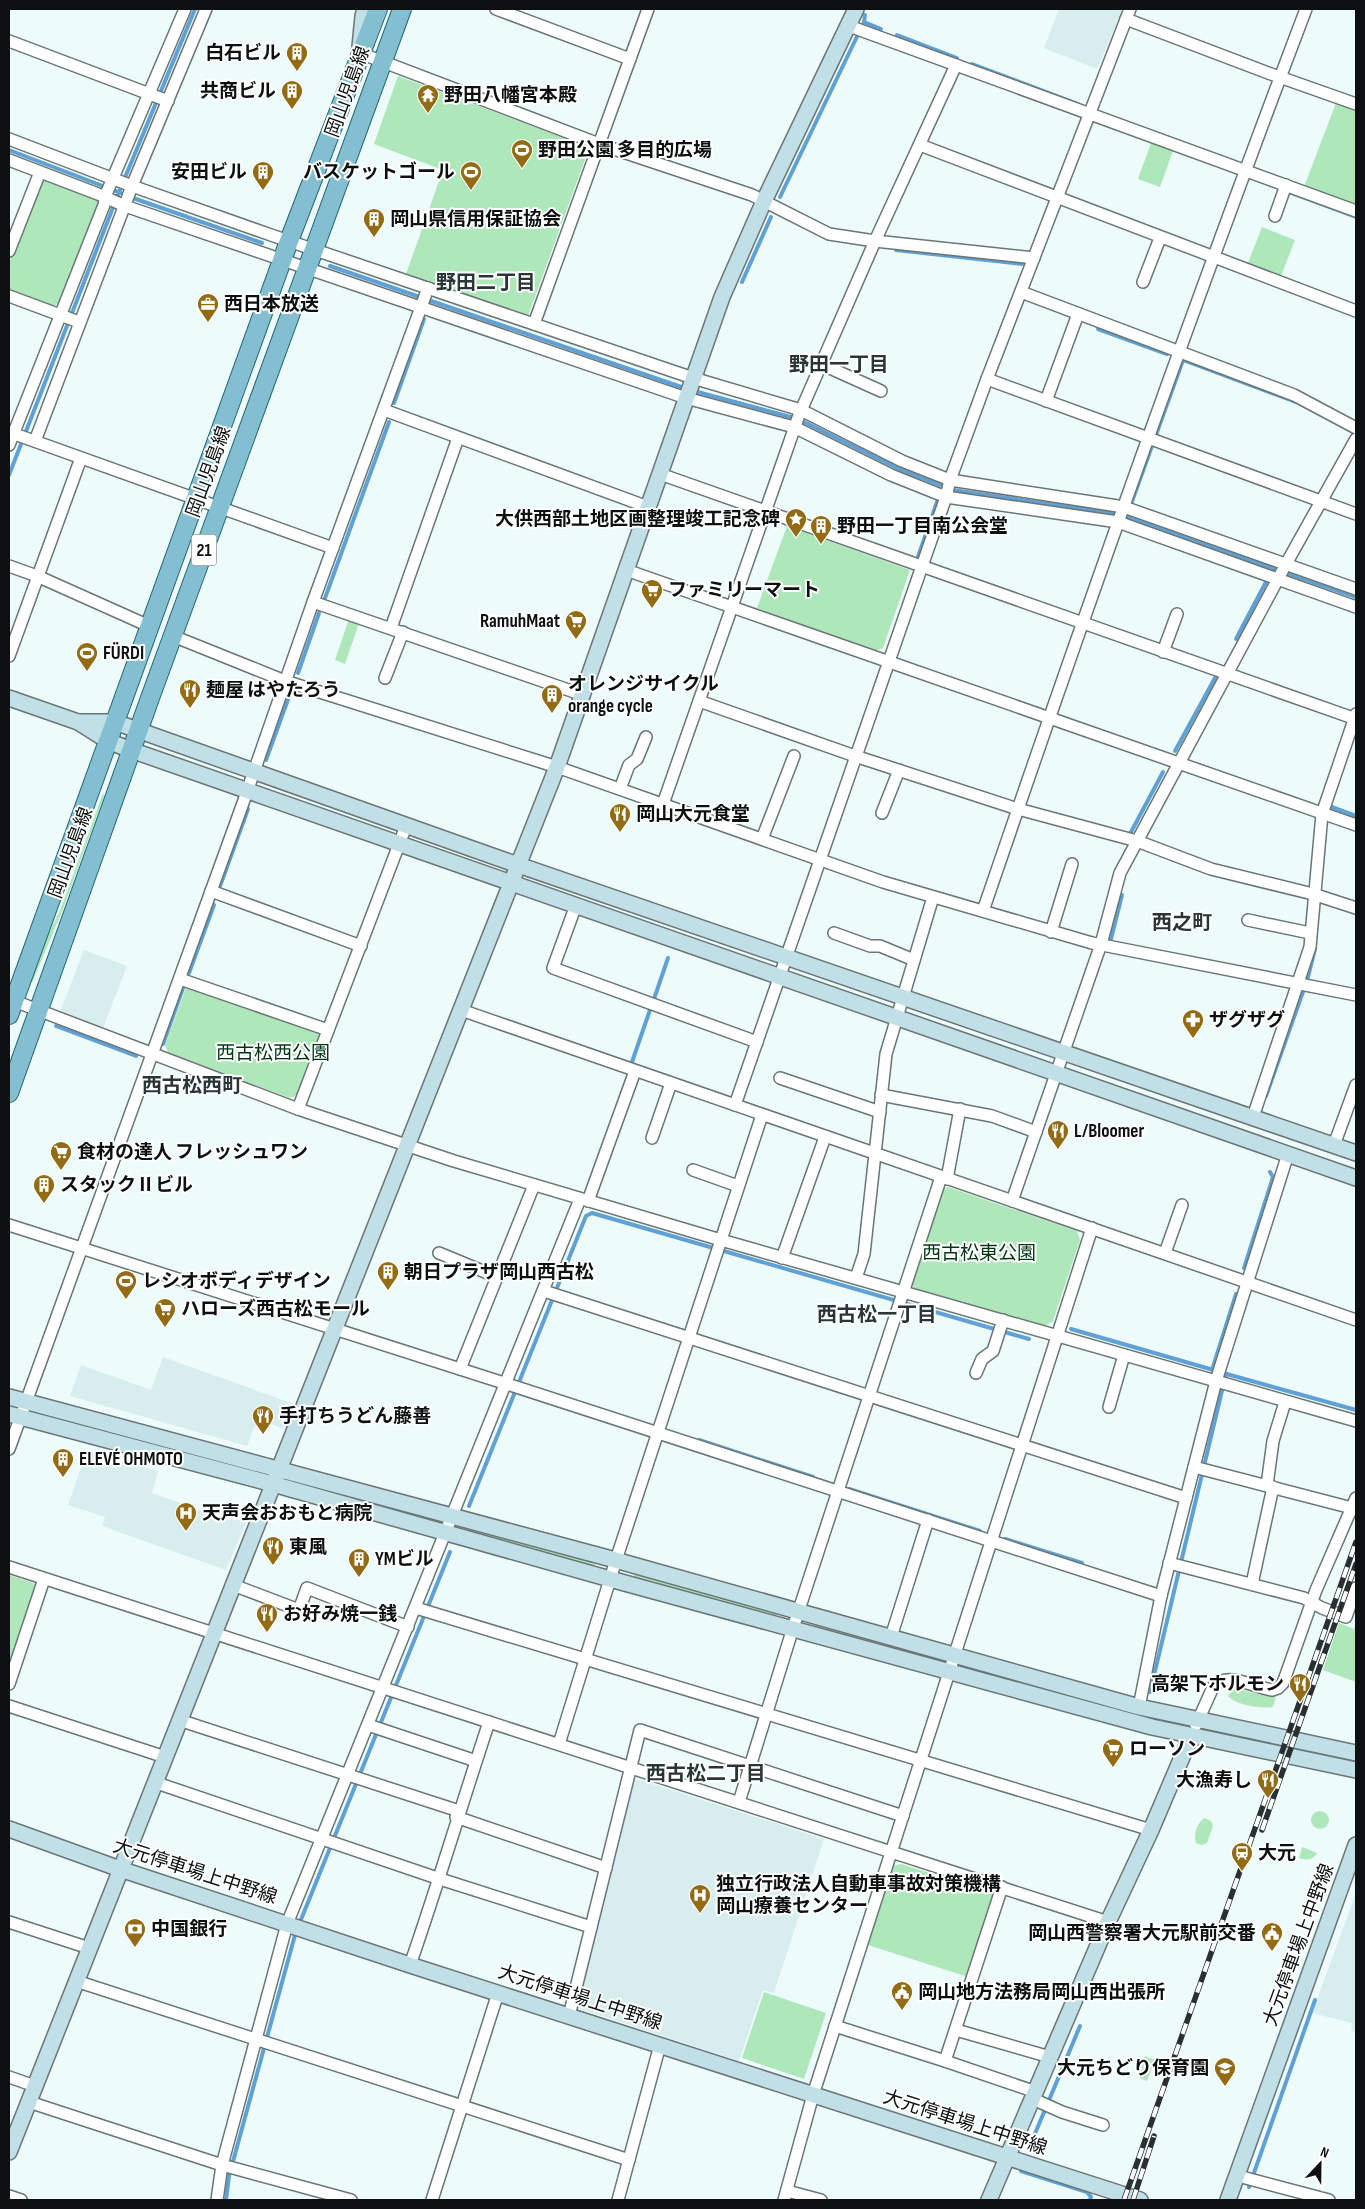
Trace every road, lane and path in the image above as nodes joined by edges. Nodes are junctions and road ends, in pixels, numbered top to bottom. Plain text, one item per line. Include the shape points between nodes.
1 (185, 9) edge
2 (206, 9) edge
3 (366, 9) edge
4 (378, 9) edge
5 (402, 9) edge
6 (496, 9) edge
7 (648, 9) edge
8 (856, 9) edge
9 (1306, 9) edge
10 (1128, 14) edge
11 (856, 29) junction
12 (9, 41) edge
13 (360, 53) junction
14 (630, 59) junction
15 (382, 62) junction
16 (956, 66) junction
17 (1280, 78) junction
18 (158, 97) junction
19 (1356, 104) edge
20 (1088, 114) junction
21 (9, 139) edge
22 (599, 144) junction
23 (920, 145) junction
24 (9, 160) edge
25 (1246, 170) junction
26 (40, 172) junction
27 (1285, 189) junction
28 (119, 192) junction
29 (1057, 198) junction
30 (764, 201) junction
31 (1356, 211) edge
32 (1275, 216) dead end
33 (1160, 238) junction
34 (289, 241) junction
35 (875, 242) junction
36 (313, 249) junction
37 (9, 252) edge
38 (1034, 258) junction
39 (1213, 258) junction
40 (282, 261) junction
41 (306, 268) junction
42 (1143, 282) dead end
43 (1021, 292) junction
44 (9, 296) edge
45 (424, 298) junction
46 (1356, 311) edge
47 (1078, 314) junction
48 (69, 318) junction
49 (534, 324) junction
50 (1179, 352) junction
51 (821, 364) junction
52 (987, 379) junction
53 (690, 388) junction
54 (881, 391) dead end
55 (1046, 400) junction
56 (384, 410) junction
57 (797, 419) junction
58 (1356, 428) edge
59 (20, 436) edge
60 (458, 438) junction
61 (1152, 439) junction
62 (1356, 439) edge
63 (9, 445) edge
64 (81, 458) junction
65 (660, 474) junction
66 (948, 488) junction
67 (196, 499) junction
68 (1321, 500) junction
69 (220, 507) junction
70 (648, 507) junction
71 (765, 512) junction
72 (1356, 514) edge
73 (1121, 515) junction
74 (333, 548) junction
75 (9, 566) edge
76 (922, 566) junction
77 (626, 570) junction
78 (1282, 572) junction
79 (37, 576) junction
80 (1356, 589) edge
81 (313, 602) junction
82 (1356, 607) edge
83 (732, 608) junction
84 (1177, 614) dead end
85 (1083, 624) junction
86 (149, 626) junction
87 (391, 628) junction
88 (402, 632) junction
89 (173, 636) junction
90 (1163, 652) junction
91 (9, 656) edge
92 (888, 662) junction
93 (1227, 674) junction
94 (386, 678) dead end
95 (285, 681) junction
96 (583, 695) junction
97 (9, 698) edge
98 (700, 701) junction
99 (1356, 717) edge
100 (1050, 719) junction
101 (78, 722) junction
102 (115, 722) junction
103 (138, 730) junction
104 (646, 737) dead end
105 (108, 741) junction
106 (131, 750) junction
107 (794, 756) dead end
108 (855, 756) junction
109 (1179, 764) junction
110 (558, 767) junction
111 (899, 770) junction
112 (254, 772) junction
113 (620, 789) junction
114 (248, 790) junction
115 (663, 804) junction
116 (1018, 809) junction
117 (882, 813) dead end
118 (1322, 814) junction
119 (406, 826) junction
120 (1356, 826) edge
121 (762, 839) junction
122 (1137, 841) junction
123 (399, 844) junction
124 (819, 860) junction
125 (1072, 864) dead end
126 (519, 865) junction
127 (512, 882) junction
128 (211, 891) junction
129 (1313, 894) junction
130 (933, 897) junction
131 (576, 905) junction
132 (1356, 908) edge
133 (983, 911) junction
134 (1248, 920) dead end
135 (1051, 932) junction
136 (834, 933) dead end
137 (1310, 933) junction
138 (1101, 944) junction
139 (360, 946) junction
140 (786, 956) junction
141 (914, 960) junction
142 (780, 976) junction
143 (180, 978) junction
144 (1299, 983) junction
145 (1356, 996) edge
146 (903, 997) junction
147 (10, 1005) edge
148 (38, 1010) junction
149 (461, 1010) junction
150 (897, 1016) junction
151 (328, 1030) junction
152 (757, 1042) junction
153 (1064, 1052) junction
154 (152, 1053) junction
155 (635, 1071) junction
156 (1057, 1072) junction
157 (780, 1078) dead end
158 (671, 1083) junction
159 (1356, 1085) edge
160 (9, 1093) edge
161 (881, 1095) junction
162 (734, 1105) junction
163 (298, 1109) junction
164 (960, 1109) junction
165 (880, 1112) junction
166 (762, 1115) junction
167 (1253, 1117) junction
168 (1036, 1132) junction
169 (825, 1136) junction
170 (652, 1138) dead end
171 (1334, 1145) junction
172 (407, 1146) junction
173 (1356, 1153) edge
174 (876, 1154) junction
175 (1288, 1154) junction
176 (692, 1170) dead end
177 (944, 1178) junction
178 (1356, 1178) edge
179 (534, 1185) junction
180 (738, 1186) junction
181 (584, 1200) junction
182 (1012, 1201) junction
183 (1182, 1205) dead end
184 (9, 1226) edge
185 (1092, 1228) junction
186 (719, 1246) junction
187 (82, 1249) junction
188 (439, 1253) dead end
189 (1165, 1253) junction
190 (782, 1258) junction
191 (497, 1277) junction
192 (856, 1278) junction
193 (1247, 1282) junction
194 (551, 1293) junction
195 (901, 1299) junction
196 (1356, 1320) edge
197 (1001, 1327) junction
198 (334, 1329) junction
199 (1057, 1336) junction
200 (690, 1339) junction
201 (1124, 1355) junction
202 (460, 1369) junction
203 (976, 1373) dead end
204 (1220, 1378) junction
205 (513, 1386) junction
206 (9, 1396) edge
207 (869, 1397) junction
208 (26, 1401) junction
209 (1286, 1402) junction
210 (1110, 1407) dead end
211 (14, 1415) edge
212 (1356, 1421) edge
213 (659, 1434) junction
214 (1022, 1446) junction
215 (9, 1449) edge
216 (1200, 1468) junction
217 (279, 1469) junction
218 (272, 1484) junction
219 (1270, 1486) junction
220 (838, 1491) junction
221 (1186, 1498) junction
222 (1354, 1503) edge
223 (453, 1516) junction
224 (928, 1520) junction
225 (446, 1532) junction
226 (991, 1541) junction
227 (616, 1560) junction
228 (1176, 1565) junction
229 (9, 1567) edge
230 (44, 1579) junction
231 (610, 1579) junction
232 (1252, 1584) junction
233 (233, 1585) junction
234 (1356, 1588) edge
235 (1161, 1596) junction
236 (1312, 1601) junction
237 (422, 1610) junction
238 (798, 1612) junction
239 (408, 1626) junction
240 (793, 1628) junction
241 (214, 1632) junction
242 (891, 1637) junction
243 (954, 1654) junction
244 (585, 1660) junction
245 (949, 1671) junction
246 (9, 1684) edge
247 (390, 1691) junction
248 (9, 1706) edge
249 (1139, 1707) junction
250 (766, 1714) junction
251 (179, 1720) junction
252 (1198, 1720) junction
253 (489, 1722) junction
254 (375, 1727) junction
255 (1191, 1736) junction
256 (559, 1744) junction
257 (1356, 1753) edge
258 (165, 1757) junction
259 (921, 1760) junction
260 (476, 1761) junction
261 (750, 1766) junction
262 (631, 1768) junction
263 (1356, 1770) edge
264 (354, 1777) junction
265 (154, 1782) junction
266 (739, 1802) junction
267 (458, 1814) junction
268 (903, 1816) junction
269 (9, 1829) edge
270 (1152, 1830) junction
271 (329, 1842) junction
272 (1356, 1845) edge
273 (892, 1851) junction
274 (606, 1868) junction
275 (120, 1869) junction
276 (440, 1879) junction
277 (1002, 1887) junction
278 (9, 1922) edge
279 (1108, 1922) junction
280 (287, 1924) junction
281 (591, 1927) junction
282 (89, 1948) junction
283 (410, 1965) junction
284 (76, 1981) junction
285 (498, 1993) junction
286 (569, 2016) junction
287 (835, 2026) junction
288 (956, 2030) junction
289 (264, 2042) junction
290 (660, 2045) junction
291 (1050, 2057) junction
292 (946, 2061) junction
293 (9, 2077) edge
294 (35, 2086) junction
295 (813, 2095) junction
296 (1041, 2100) junction
297 (29, 2102) junction
298 (463, 2107) junction
299 (1103, 2125) dead end
300 (9, 2152) edge
301 (1008, 2157) junction
302 (629, 2160) junction
303 (229, 2167) junction
304 (1247, 2178) junction
305 (9, 2196) edge
306 (786, 2196) edge
307 (1111, 2196) edge
308 (21, 2200) edge
309 (217, 2200) edge
310 (351, 2200) edge
311 (432, 2200) edge
312 (618, 2200) edge
313 (821, 2200) edge
314 (989, 2200) edge
315 (1140, 2200) edge
316 (1228, 2200) edge
317 (1329, 2200) edge

1 - 18 street
2 - 18 street
3 - 13 street
4 - 13 main road, 岡山児島線 / 21
5 - 15 main road, 岡山児島線 / 21
6 - 14 street
7 - 14 street
8 - 11 street
9 - 17 street
10 - 17 street
10 - 20 street
11 - 16 street
11 - 30 street
12 - 18 street
13 - 15 street
13 - 34 main road, 岡山児島線 / 21
14 - 22 street
15 - 22 street
15 - 36 main road, 岡山児島線 / 21
16 - 20 street
16 - 23 street
17 - 19 street
17 - 25 street
18 - 28 street
18 - 28 street
20 - 25 street
20 - 29 street
21 - 28 street
22 - 30 street
22 - 49 street
23 - 29 street
23 - 35 street
24 - 26 street
25 - 27 street
25 - 39 street
26 - 28 street
26 - 37 street
27 - 31 street
27 - 32 street
28 - 34 street
28 - 40 street
28 - 48 street
28 - 48 street
29 - 33 street
29 - 38 street
30 - 35 street via 829,234
30 - 53 street via 722,297
33 - 39 street
33 - 42 street
34 - 36 street
34 - 40 main road, 岡山児島線 / 21
35 - 38 street
35 - 51 street
36 - 41 main road, 岡山児島線 / 21
36 - 45 street
38 - 43 street
39 - 46 street
39 - 50 street
40 - 41 street
40 - 67 main road, 岡山児島線 / 21
41 - 45 street
41 - 69 main road, 岡山児島線 / 21
43 - 47 street
43 - 52 street
44 - 48 street
45 - 49 street
45 - 53 street
45 - 56 street
47 - 50 street
47 - 55 street
48 - 59 street
48 - 59 street
49 - 53 street
50 - 58 street via 1294,395
50 - 61 street
51 - 54 street
51 - 57 street
52 - 55 street
52 - 66 street
53 - 57 street
53 - 57 street
53 - 65 street
55 - 61 street
56 - 60 street
56 - 74 street
57 - 66 street via 902,461
57 - 66 street via 891,475
57 - 71 street
59 - 63 street
59 - 64 street
60 - 70 street
60 - 87 street
61 - 68 street
61 - 73 street
62 - 68 street
64 - 67 street
64 - 79 street
65 - 70 street
65 - 71 street
66 - 73 street
66 - 73 street
66 - 76 street
67 - 69 street
67 - 86 main road, 岡山児島線 / 21
68 - 72 street
68 - 78 street
69 - 74 street
69 - 89 main road, 岡山児島線 / 21
70 - 77 street
71 - 76 street
71 - 83 street
73 - 78 street
73 - 78 street
73 - 85 street
74 - 81 street
75 - 79 street
76 - 85 street
76 - 92 street
77 - 83 street
77 - 96 street
78 - 80 street
78 - 82 street
78 - 93 street
79 - 86 street
79 - 91 street
81 - 87 street
81 - 95 street
83 - 92 street
83 - 98 street
84 - 90 street
85 - 90 street
85 - 100 street
86 - 102 main road, 岡山児島線 / 21
87 - 88 street
88 - 94 street
88 - 96 street
89 - 95 street
89 - 103 main road, 岡山児島線 / 21
90 - 93 street
92 - 100 street
92 - 108 street
93 - 99 street
93 - 109 street
95 - 110 street
95 - 112 street
96 - 110 street
97 - 101 street
98 - 108 street
98 - 115 street
99 - 118 street
100 - 109 street
100 - 116 street
101 - 102 street
101 - 105 street
102 - 103 street
102 - 105 main road, 岡山児島線 / 21
103 - 106 main road, 岡山児島線 / 21
103 - 112 street
104 - 113 street via 637,759 629,765
105 - 106 street
105 - 147 main road, 岡山児島線 / 21
106 - 114 street
106 - 148 main road, 岡山児島線 / 21
107 - 121 street
108 - 111 street
108 - 124 street
109 - 118 street
109 - 122 street
110 - 113 street
110 - 126 street
111 - 116 street
111 - 117 street
112 - 114 street
112 - 119 street
113 - 115 street
114 - 123 street
114 - 128 street
115 - 121 street
116 - 122 street
116 - 133 street
118 - 120 street
118 - 129 street
119 - 123 street
119 - 126 street
121 - 124 street
122 - 129 street via 1211,868
122 - 138 street via 1120,873
123 - 127 street
123 - 139 street
124 - 130 street
124 - 140 street
125 - 135 street
126 - 127 street
126 - 140 street
127 - 131 street
127 - 149 street
128 - 139 street
128 - 143 street
129 - 132 street
129 - 137 street
130 - 133 street
130 - 141 street
131 - 142 street
131 - 152 street via 553,968
133 - 135 street
134 - 137 street
135 - 138 street
136 - 141 street
137 - 144 street via 1310,947
138 - 144 street
138 - 153 street
139 - 151 street
140 - 142 street
140 - 146 street
141 - 146 street
142 - 150 street
142 - 152 street
143 - 151 street
143 - 154 street
144 - 145 street
144 - 167 street
146 - 150 street
146 - 153 street
147 - 148 street
148 - 154 street
148 - 160 main road, 岡山児島線 / 21
149 - 155 street
149 - 172 street
150 - 156 street
150 - 161 street via 886,1054
151 - 163 street
152 - 162 street
153 - 156 street
153 - 167 street
154 - 163 street
154 - 187 street
155 - 158 street
155 - 181 street
156 - 168 street
156 - 175 street
157 - 165 street
158 - 162 street
158 - 170 street
159 - 171 street
161 - 164 street
161 - 165 street
162 - 166 street
163 - 172 street
164 - 168 street via 992,1116
164 - 177 street
165 - 174 street
166 - 169 street
166 - 180 street
167 - 171 street
168 - 182 street
169 - 174 street
169 - 190 street
171 - 173 street
172 - 179 street
172 - 198 street
174 - 177 street
174 - 192 street via 864,1254
175 - 178 street
175 - 193 street
176 - 180 street
177 - 182 street
177 - 195 street
179 - 181 street
179 - 191 street
180 - 186 street
181 - 186 street
181 - 194 street
182 - 185 street
183 - 189 street
184 - 187 street
185 - 189 street
185 - 199 street
186 - 190 street
186 - 200 street
187 - 198 street
187 - 208 street
188 - 191 street
189 - 193 street
190 - 192 street
191 - 202 street
192 - 195 street
193 - 196 street
193 - 204 street
194 - 200 street
194 - 205 street
195 - 197 street
195 - 207 street
197 - 199 street
197 - 203 street via 993,1351 982,1359
198 - 202 street
198 - 217 street
199 - 201 street
199 - 214 street
200 - 207 street
200 - 213 street
201 - 204 street
201 - 210 street
202 - 205 street
204 - 209 street
204 - 216 street
205 - 213 street
205 - 223 street
206 - 208 street
207 - 214 street
207 - 220 street
208 - 211 street
208 - 217 street
209 - 212 street
209 - 219 street via 1273,1442
211 - 215 street
211 - 218 street
213 - 220 street
213 - 227 street
214 - 221 street
214 - 226 street
216 - 219 street
216 - 221 street
217 - 218 street
217 - 223 street
218 - 225 street
218 - 233 street
219 - 222 street
219 - 232 street
220 - 224 street
220 - 238 street
221 - 228 street
222 - 236 street
223 - 225 street
223 - 227 street
224 - 226 street
224 - 242 street
225 - 231 street
225 - 237 street
226 - 235 street
226 - 243 street
227 - 231 street
227 - 238 street
228 - 232 street
228 - 235 street
229 - 230 street
230 - 241 street
230 - 246 street
231 - 240 street
231 - 244 street
232 - 236 street
233 - 239 street via 299,1610 308,1588
233 - 241 street
234 - 236 street via 1346,1617
235 - 249 street
236 - 252 street via 1283,1683 1278,1688 1264,1689 1225,1679 1214,1685
237 - 239 street
237 - 244 street
238 - 240 street
238 - 242 street
239 - 247 street
240 - 245 street
240 - 250 street
241 - 247 street
241 - 251 street
242 - 243 street
243 - 245 street
243 - 249 street
244 - 250 street
244 - 256 street
245 - 255 street
245 - 259 street
247 - 253 street
247 - 254 street
248 - 258 street
249 - 252 street
250 - 259 street
250 - 261 street
251 - 258 street
251 - 264 street
252 - 255 street
252 - 257 street
253 - 256 street
253 - 260 street
254 - 260 street
254 - 264 street
255 - 263 street
255 - 270 street
256 - 262 street
258 - 265 street
259 - 268 street
259 - 270 street
260 - 267 street
261 - 262 street via 640,1730
261 - 266 street
261 - 268 street
262 - 266 street
262 - 274 street
264 - 267 street
264 - 271 street
265 - 271 street
265 - 275 street
266 - 273 street
267 - 274 street
267 - 276 street
268 - 273 street
269 - 275 street, 大元停車場上中野線
270 - 279 street
271 - 276 street
271 - 280 street
272 - 304 street, 大元停車場上中野線
273 - 277 street
273 - 287 street
274 - 281 street
275 - 280 street, 大元停車場上中野線
275 - 282 street
276 - 281 street
276 - 283 street
277 - 279 street
277 - 288 street
278 - 282 street
279 - 291 street
280 - 283 street, 大元停車場上中野線
280 - 289 street
281 - 286 street
282 - 284 street
283 - 285 street, 大元停車場上中野線
284 - 289 street
284 - 294 street
285 - 286 street, 大元停車場上中野線
285 - 298 street
286 - 290 street, 大元停車場上中野線
287 - 292 street
287 - 295 street
288 - 291 street
288 - 292 street
289 - 298 street
289 - 303 street
290 - 295 street, 大元停車場上中野線
290 - 302 street
291 - 296 street
292 - 296 street
293 - 294 street
294 - 297 street
295 - 301 street, 大元停車場上中野線
295 - 306 street
296 - 299 street via 1062,2112
296 - 301 street
297 - 300 street
297 - 303 street
298 - 302 street
298 - 311 street
301 - 307 street, 大元停車場上中野線
301 - 314 street
302 - 312 street
303 - 309 street
303 - 310 street
304 - 316 street, 大元停車場上中野線
304 - 317 street
305 - 308 street
306 - 313 street
307 - 315 street, 大元停車場上中野線

